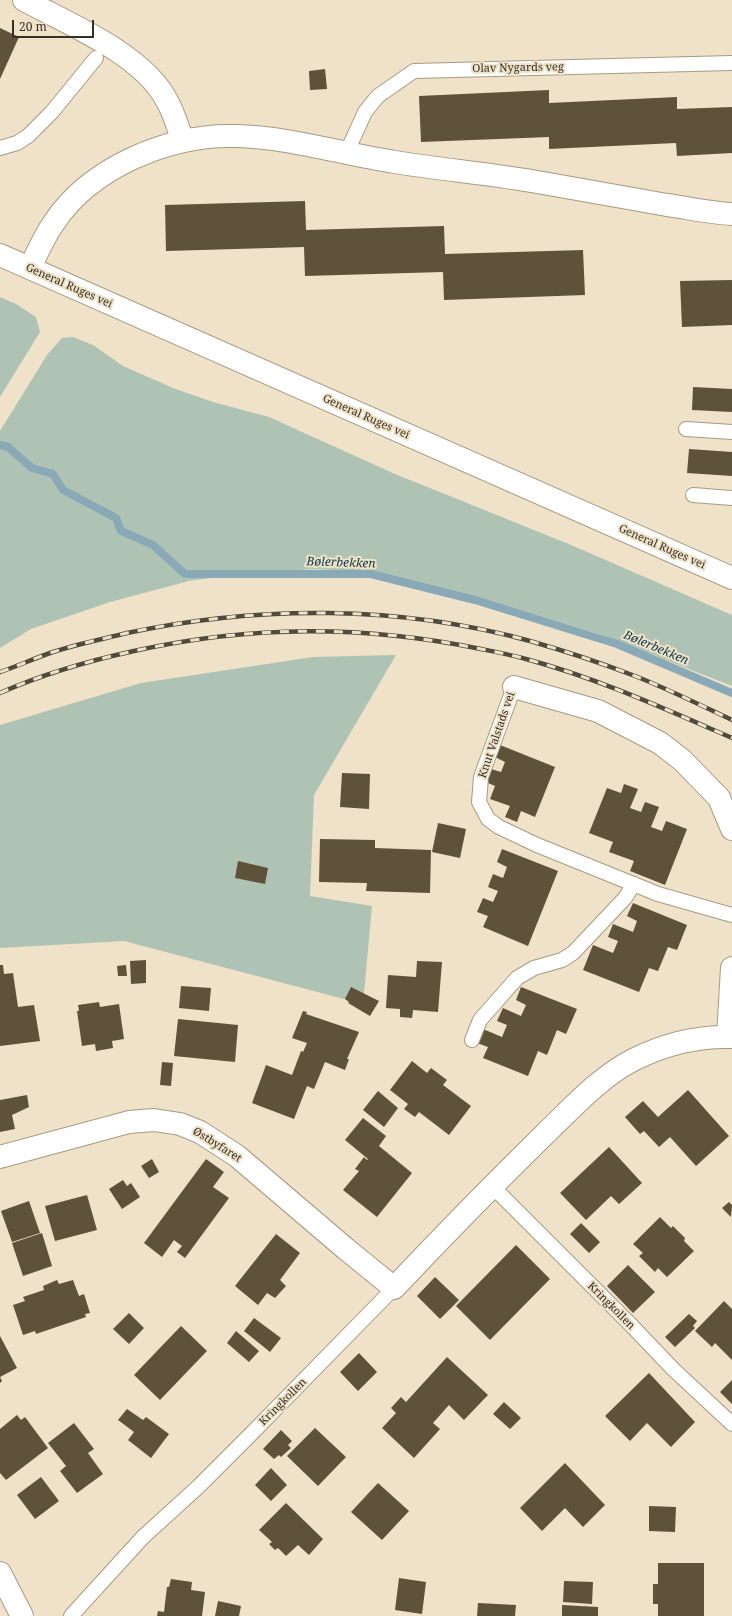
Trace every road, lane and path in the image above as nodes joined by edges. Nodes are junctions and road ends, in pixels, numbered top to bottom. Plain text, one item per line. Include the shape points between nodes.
1 (24, 0) edge
2 (96, 58) dead end
3 (732, 63) edge
4 (183, 141) junction
5 (0, 148) edge
6 (346, 154) junction
7 (732, 214) edge
8 (0, 255) edge
9 (30, 268) junction
10 (686, 429) dead end
11 (732, 432) edge
12 (693, 494) dead end
13 (732, 498) edge
14 (732, 578) edge
15 (514, 687) joint
16 (732, 829) edge
17 (634, 884) junction
18 (732, 915) edge
19 (732, 968) edge
20 (730, 1036) edge
21 (472, 1040) dead end
22 (0, 1157) edge
23 (492, 1186) junction
24 (394, 1288) junction
25 (732, 1424) edge
26 (0, 1573) edge
27 (22, 1616) edge
28 (71, 1616) edge

1 - 4 street via 106,43 149,76 167,100
2 - 5 lane via 52,112 28,136 17,143
3 - 6 lane, Olav Nygards veg via 414,71 378,96 364,112
4 - 6 street via 235,136 284,141
4 - 9 street via 158,148 117,166 75,197 53,223
6 - 7 street via 397,163 493,174
8 - 9 street, General Ruges vei
9 - 14 street, General Ruges vei
10 - 11 lane
12 - 13 lane
15 - 16 street, Knut Valstads vei via 598,711 660,743 682,760 719,798
15 - 17 lane, Knut Valstads vei via 481,777 479,802 488,819 498,827 537,845
17 - 18 lane, Knut Valstads vei via 658,894
17 - 21 lane via 625,898 573,953 562,960 534,968 517,978 480,1020
19 - 20 street
20 - 23 street, Kringkollen via 699,1038 634,1059 596,1085
22 - 24 street, Østbyfaret via 129,1122 154,1120 180,1124 200,1132 237,1156
23 - 24 street, Kringkollen
23 - 25 lane, Kringkollen via 672,1369
24 - 28 lane, Kringkollen via 225,1460 143,1536
26 - 27 street

